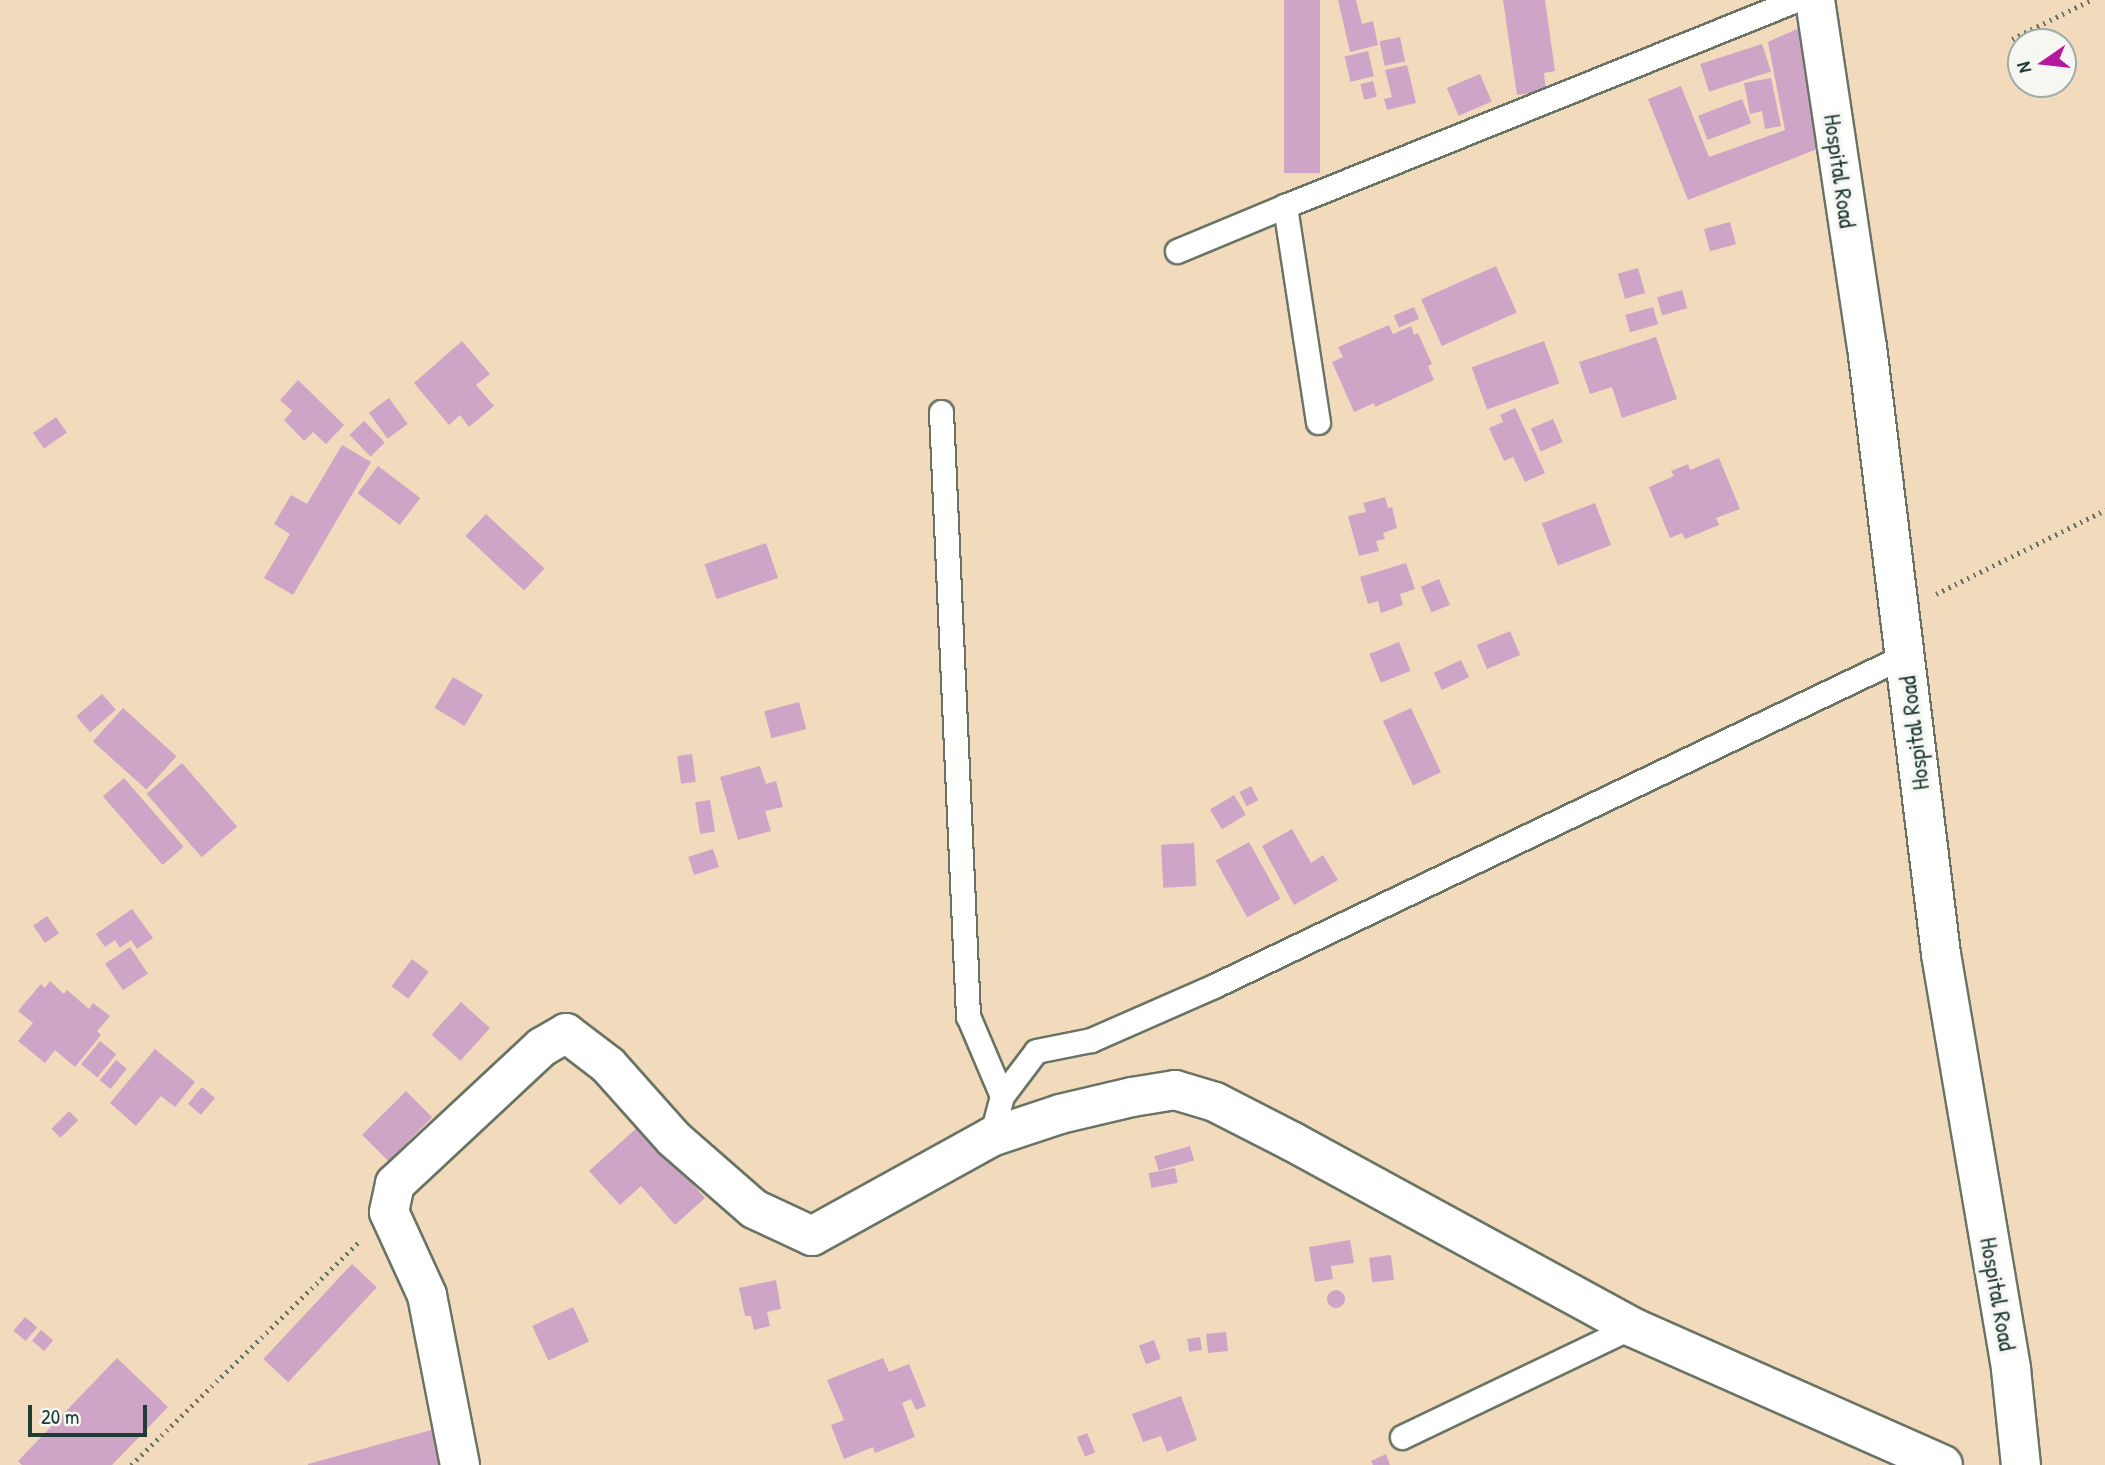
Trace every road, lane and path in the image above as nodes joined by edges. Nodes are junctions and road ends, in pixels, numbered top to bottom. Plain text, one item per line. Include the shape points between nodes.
1 (1796, 0) edge
2 (1815, 0) edge
3 (2091, 0) edge
4 (2034, 28) edge
5 (1284, 206) junction
6 (1177, 251) dead end
7 (941, 412) dead end
8 (1318, 422) dead end
9 (2105, 510) edge
10 (1898, 613) junction
11 (1904, 656) junction
12 (1002, 1096) junction
13 (991, 1137) junction
14 (389, 1212) junction
15 (1632, 1327) junction
16 (1402, 1437) dead end
17 (131, 1465) edge
18 (460, 1465) edge
19 (1943, 1465) edge
20 (2021, 1465) edge

1 - 5 lane
2 - 10 street, Hospital Road via 1867,347
3 - 4 path
5 - 6 lane
5 - 8 lane
7 - 12 lane via 968,1016
9 - 10 path
10 - 11 street, Hospital Road
11 - 12 lane via 1214,986 1091,1040 1036,1051
11 - 20 street, Hospital Road via 1941,954 2011,1369
12 - 13 lane
13 - 14 street via 812,1236 754,1209 674,1139 608,1065 566,1033 542,1047 396,1184
13 - 15 street via 1060,1114 1175,1090 1215,1102 1293,1142
14 - 17 path
14 - 18 street via 427,1295
15 - 16 lane
15 - 19 street

